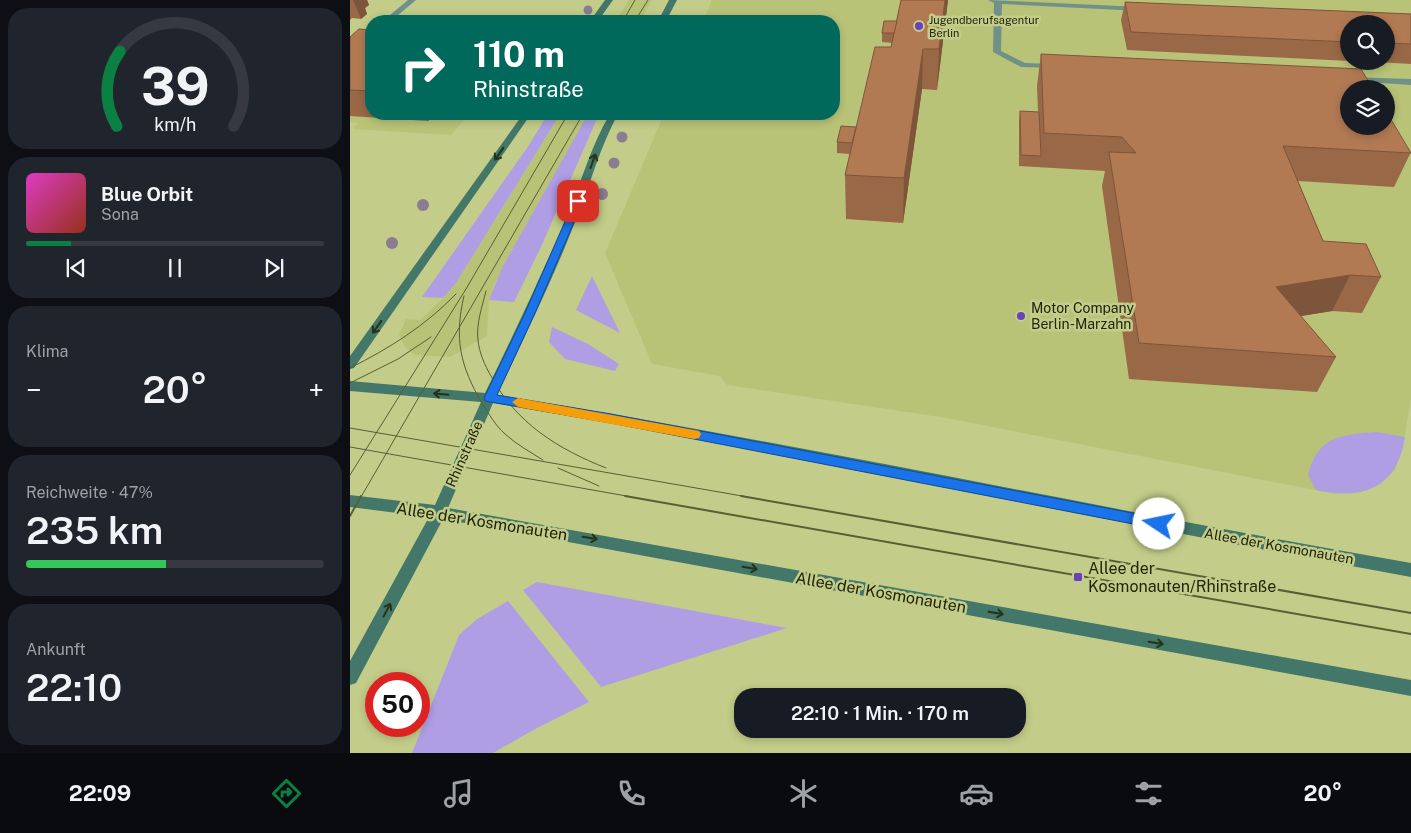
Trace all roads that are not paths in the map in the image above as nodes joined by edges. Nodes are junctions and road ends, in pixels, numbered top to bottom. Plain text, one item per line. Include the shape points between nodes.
1 (412, 0) edge
2 (609, 0) edge
3 (673, 0) edge
4 (994, 1) edge
5 (1148, 9) edge
6 (394, 15) edge
7 (598, 15) edge
8 (665, 15) edge
9 (1063, 67) edge
10 (1345, 79) edge
11 (1411, 82) edge
12 (523, 120) edge
13 (611, 120) edge
14 (350, 365) edge
15 (350, 386) edge
16 (490, 398) junction
17 (350, 501) edge
18 (439, 512) junction
19 (1411, 570) edge
20 (350, 677) edge
21 (1411, 688) edge

1 - 6 lane
2 - 7 main road
3 - 8 main road
4 - 5 lane
4 - 9 lane via 998,52 1024,65
10 - 11 lane
12 -> 14 main road
16 -> 13 main road, Rhinstraße via 572,217
16 -> 15 main road, Allee der Kosmonauten
16 - 18 main road, Rhinstraße
16 - 19 main road, Allee der Kosmonauten via 611,418
17 - 18 main road, Allee der Kosmonauten
20 -> 18 main road, Rhinstraße
18 -> 21 main road, Allee der Kosmonauten

